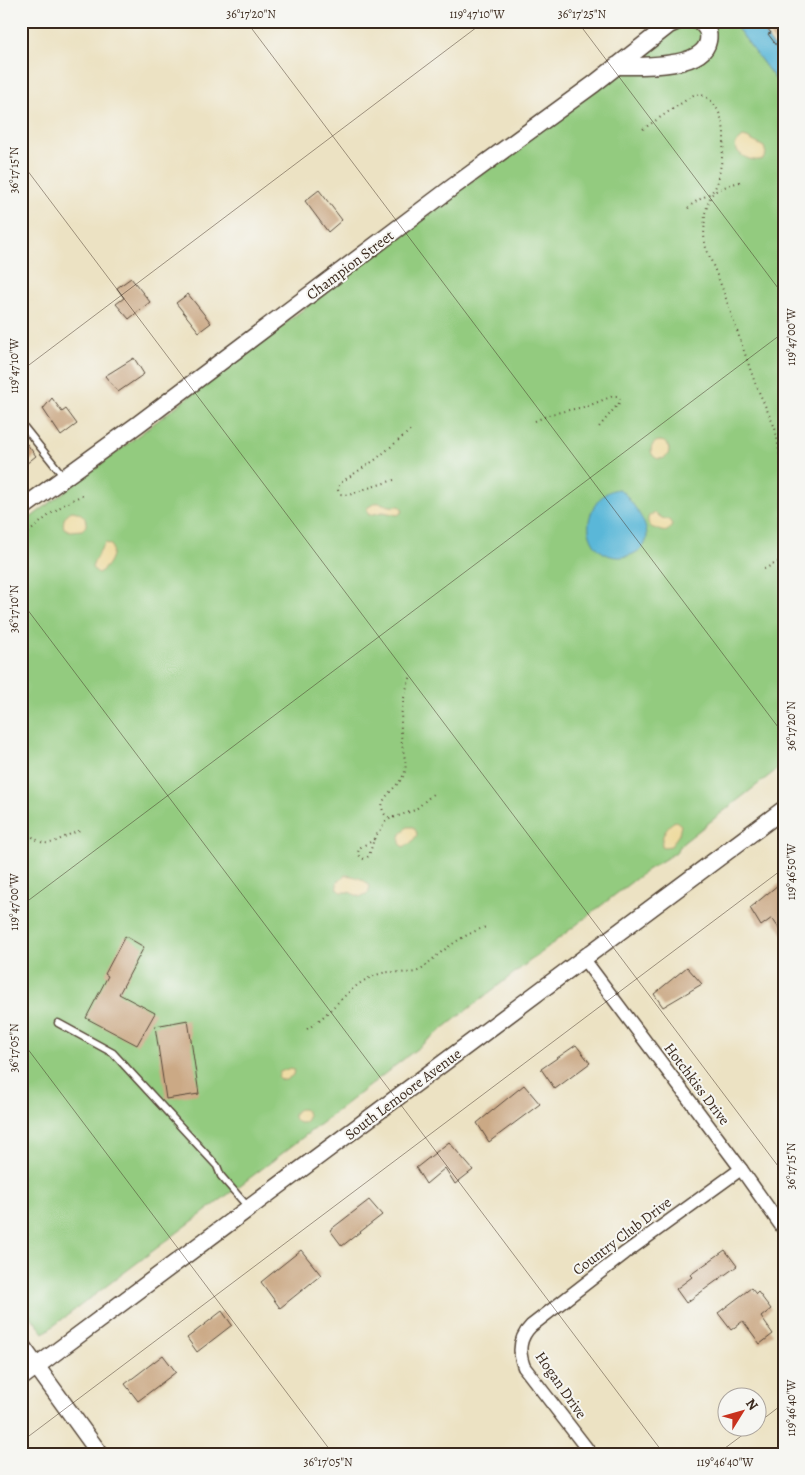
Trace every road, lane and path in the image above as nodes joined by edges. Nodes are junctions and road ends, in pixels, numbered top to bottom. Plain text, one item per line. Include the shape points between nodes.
1 (678, 21) edge
2 (699, 21) edge
3 (616, 66) junction
4 (642, 129) dead end
5 (740, 182) dead end
6 (715, 187) junction
7 (719, 189) junction
8 (707, 195) junction
9 (710, 198) junction
10 (686, 212) dead end
11 (535, 421) dead end
12 (21, 423) edge
13 (598, 427) dead end
14 (412, 429) dead end
15 (64, 478) junction
16 (394, 480) dead end
17 (784, 485) edge
18 (84, 495) dead end
19 (25, 500) edge
20 (21, 539) edge
21 (784, 559) edge
22 (764, 569) dead end
23 (411, 676) dead end
24 (434, 793) dead end
25 (784, 809) edge
26 (384, 812) junction
27 (394, 818) junction
28 (384, 825) junction
29 (21, 827) edge
30 (82, 830) dead end
31 (374, 838) junction
32 (486, 928) dead end
33 (583, 958) junction
34 (58, 1023) dead end
35 (307, 1029) dead end
36 (741, 1169) junction
37 (249, 1208) junction
38 (784, 1230) edge
39 (525, 1331) joint
40 (21, 1345) edge
41 (37, 1366) junction
42 (21, 1378) edge
43 (100, 1454) edge
44 (590, 1454) edge

1 - 3 street, Champion Street
2 - 3 street via 707,30 708,40 704,50 694,58 674,63
3 - 15 street, Champion Street
4 - 6 path via 692,96 706,97 720,114 724,132 720,172
5 - 7 path
6 - 7 path
6 - 8 path
7 - 9 path
8 - 9 path
8 - 10 path via 693,203
9 - 17 path via 704,224 706,248 755,383 775,428
11 - 13 path via 618,396 619,403
12 - 15 lane
14 - 16 path via 343,481 338,490 348,496
15 - 19 street, Champion Street
18 - 20 path via 63,506
21 - 22 path
23 - 26 path via 402,706 405,771 385,798 382,804
24 - 27 path via 415,810
25 - 33 street, South Lemoore Avenue
26 - 27 path
26 - 28 path
27 - 28 path
28 - 31 path
29 - 30 path via 46,844
31 - 31 path via 369,856 361,858 360,848
32 - 35 path via 459,941 420,970 378,974 362,982
33 - 36 street, Hotchkiss Drive
33 - 37 street, South Lemoore Avenue
34 - 37 lane via 113,1053 217,1166 220,1176
36 - 38 street, Hotchkiss Drive
36 - 39 street, Country Club Drive
37 - 41 street, South Lemoore Avenue
39 - 44 street, Hogan Drive via 520,1344 524,1367
40 - 41 street
41 - 42 street, South Lemoore Avenue
41 - 43 street

